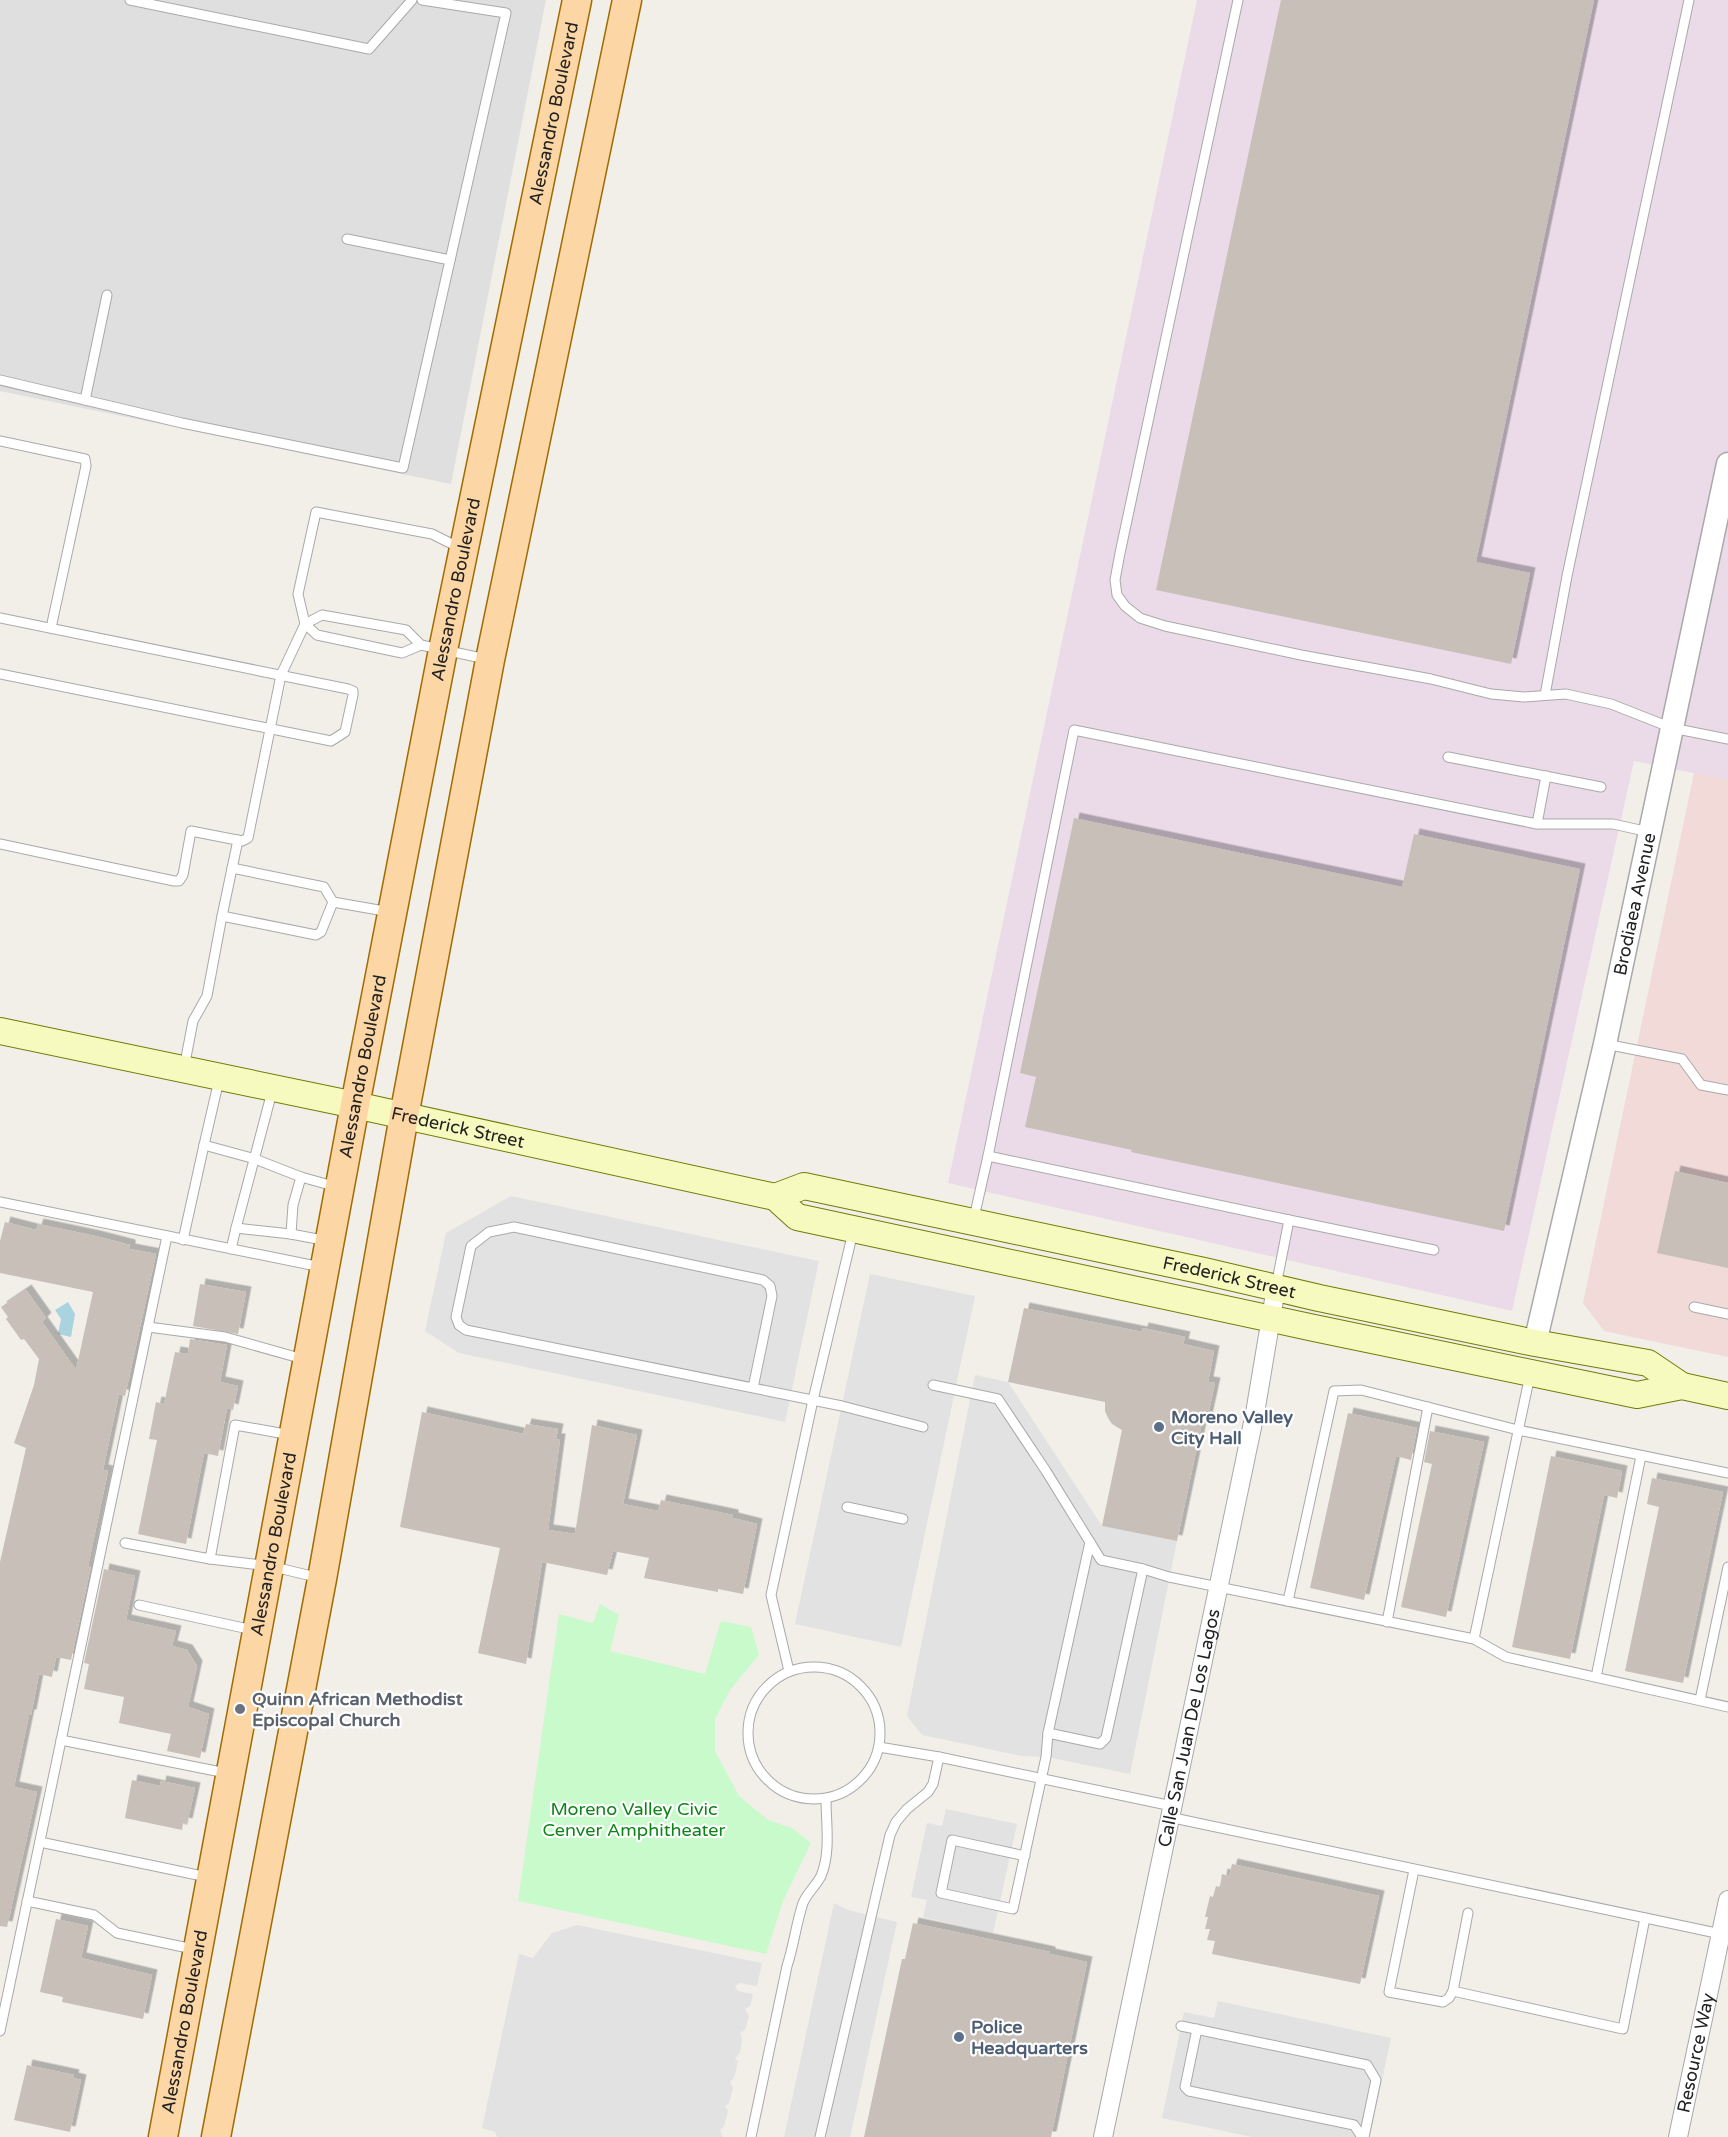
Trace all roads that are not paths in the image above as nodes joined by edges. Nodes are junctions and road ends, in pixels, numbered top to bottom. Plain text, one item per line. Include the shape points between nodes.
1 (130, 0) edge
2 (412, 0) edge
3 (422, 0) edge
4 (577, 0) edge
5 (627, 0) edge
6 (1238, 0) edge
7 (1689, 0) edge
8 (347, 239) dead end
9 (450, 260) junction
10 (107, 295) dead end
11 (0, 380) edge
12 (85, 400) junction
13 (0, 441) edge
14 (1728, 464) edge
15 (464, 550) junction
16 (0, 618) edge
17 (305, 624) junction
18 (51, 628) junction
19 (432, 647) junction
20 (490, 660) junction
21 (0, 674) edge
22 (281, 675) junction
23 (1545, 695) junction
24 (1672, 728) junction
25 (270, 729) junction
26 (1728, 740) edge
27 (1448, 757) dead end
28 (1546, 776) junction
29 (1601, 787) dead end
30 (1537, 824) junction
31 (1650, 832) junction
32 (238, 840) junction
33 (0, 844) edge
34 (232, 868) junction
35 (333, 902) junction
36 (393, 912) junction
37 (222, 916) junction
38 (0, 1031) edge
39 (1605, 1044) junction
40 (183, 1070) junction
41 (219, 1077) junction
42 (273, 1088) junction
43 (1728, 1090) edge
44 (355, 1105) junction
45 (404, 1116) junction
46 (204, 1145) junction
47 (988, 1156) junction
48 (255, 1159) junction
49 (301, 1177) junction
50 (340, 1188) junction
51 (775, 1197) junction
52 (0, 1202) edge
53 (1289, 1220) junction
54 (973, 1222) junction
55 (236, 1228) junction
56 (854, 1230) junction
57 (291, 1234) junction
58 (167, 1236) junction
59 (183, 1239) junction
60 (1061, 1241) junction
61 (231, 1249) junction
62 (1434, 1250) dead end
63 (328, 1255) junction
64 (1276, 1288) junction
65 (1694, 1306) dead end
66 (1728, 1314) edge
67 (1270, 1317) junction
68 (148, 1327) junction
69 (1535, 1343) junction
70 (309, 1360) junction
71 (1530, 1373) junction
72 (933, 1385) dead end
73 (1683, 1386) junction
74 (753, 1388) junction
75 (1728, 1396) edge
76 (813, 1400) junction
77 (1428, 1407) junction
78 (923, 1426) dead end
79 (1518, 1430) junction
80 (294, 1436) junction
81 (1641, 1455) junction
82 (1728, 1473) edge
83 (847, 1507) dead end
84 (903, 1519) dead end
85 (1090, 1542) junction
86 (125, 1543) dead end
87 (210, 1559) junction
88 (270, 1566) junction
89 (1728, 1567) edge
90 (1143, 1569) junction
91 (322, 1579) junction
92 (1218, 1587) junction
93 (1288, 1601) junction
94 (139, 1605) dead end
95 (1387, 1622) junction
96 (258, 1631) junction
97 (1474, 1639) junction
98 (789, 1671) junction
99 (1596, 1677) junction
100 (1700, 1700) junction
101 (1728, 1707) edge
102 (1048, 1733) junction
103 (61, 1740) junction
104 (879, 1748) junction
105 (939, 1757) junction
106 (231, 1774) junction
107 (1041, 1780) junction
108 (826, 1799) junction
109 (1171, 1812) junction
110 (40, 1842) junction
111 (1024, 1856) junction
112 (1414, 1870) junction
113 (212, 1878) junction
114 (27, 1900) junction
115 (1728, 1900) edge
116 (1468, 1913) dead end
117 (1645, 1918) junction
118 (1721, 1934) junction
119 (199, 1950) junction
120 (1453, 1991) junction
121 (1181, 2026) dead end
122 (1197, 2030) junction
123 (0, 2031) edge
124 (163, 2137) edge
125 (216, 2137) edge
126 (751, 2137) edge
127 (820, 2137) edge
128 (1103, 2137) edge
129 (1363, 2137) edge
130 (1678, 2137) edge

1 - 2 lane via 369,49
3 - 9 lane via 506,13
4 - 15 main road, Alessandro Boulevard
5 - 20 main road
6 - 23 lane via 1136,470 1115,580 1117,595 1140,618 1165,626 1491,694
7 - 23 lane
8 - 9 lane
9 - 12 lane via 403,468
10 - 12 lane
11 - 12 lane
13 - 18 lane via 85,459
14 - 24 street, Brodiaea Avenue
15 - 17 lane via 432,534 316,512 298,594
15 - 19 main road, Alessandro Boulevard
16 - 18 lane
17 - 19 lane via 317,635 402,653
17 - 19 lane via 322,615 395,628 406,630
17 - 22 lane
18 - 22 lane
19 - 20 lane
19 - 36 main road, Alessandro Boulevard
20 - 45 main road
21 - 25 lane
22 - 25 lane
22 - 25 lane via 348,689 353,695 345,732 331,741
23 - 24 lane via 1566,693 1611,704
24 - 26 lane
24 - 31 street, Brodiaea Avenue
25 - 32 lane via 248,838
27 - 28 lane
28 - 29 lane
28 - 30 lane
30 - 31 lane via 1613,824
30 - 47 lane via 1074,730
31 - 39 street, Brodiaea Avenue
32 - 33 lane via 191,831 179,881
32 - 34 lane
34 - 35 lane via 324,887
34 - 37 lane
35 - 36 lane
35 - 37 lane via 321,932 316,935
36 - 44 main road, Alessandro Boulevard
37 - 40 lane via 207,996 193,1021
38 - 40 main road, Frederick Street
39 - 43 lane via 1682,1059 1701,1085
39 - 69 street, Brodiaea Avenue
40 - 41 main road, Frederick Street
41 - 42 main road, Frederick Street
41 - 46 lane
42 - 44 main road, Frederick Street
42 - 48 lane
44 - 45 main road, Frederick Street
44 - 50 main road, Alessandro Boulevard
45 - 51 main road, Frederick Street
45 - 91 main road
46 - 48 lane
46 - 59 lane
47 - 53 lane
47 - 54 lane
48 - 49 lane
48 - 55 lane
49 - 50 lane
49 - 57 lane via 293,1205
50 - 63 main road, Alessandro Boulevard
51 - 54 main road, Frederick Street via 804,1186
51 - 56 main road, Frederick Street via 796,1217
52 - 58 lane
53 - 62 lane
53 - 64 lane
54 - 60 main road, Frederick Street
55 - 57 lane
55 - 61 lane
56 - 60 main road via 873,1218 1031,1249 1051,1248
56 - 67 main road, Frederick Street
56 - 76 lane
57 - 63 lane
58 - 59 lane
58 - 68 lane
59 - 61 lane
60 - 64 main road, Frederick Street
61 - 63 lane
63 - 70 main road, Alessandro Boulevard
64 - 67 street, Calle San Juan De Los Lagos
64 - 69 main road, Frederick Street
65 - 66 lane
67 - 71 main road, Frederick Street
67 - 92 street, Calle San Juan De Los Lagos via 1255,1413
68 - 70 lane via 225,1337
68 - 103 lane
69 - 73 main road, Frederick Street via 1648,1364
70 - 80 main road, Alessandro Boulevard
71 - 73 main road, Frederick Street via 1637,1395
71 - 79 lane
72 - 85 lane via 998,1399
73 - 75 main road, Frederick Street
74 - 74 lane via 466,1330 456,1317 471,1246 489,1232 514,1227 763,1280 770,1286 772,1296
74 - 76 lane
76 - 78 lane
76 - 98 lane via 771,1595
77 - 79 lane
77 - 93 lane via 1361,1390 1334,1391
77 - 95 lane
79 - 81 lane
79 - 97 lane
80 - 87 lane via 235,1425
80 - 88 main road, Alessandro Boulevard
81 - 82 lane
81 - 99 lane
83 - 84 lane
85 - 90 lane via 1101,1560
85 - 102 lane
86 - 87 lane
87 - 88 lane
88 - 91 lane
88 - 96 main road, Alessandro Boulevard
89 - 100 lane
90 - 92 lane
90 - 102 lane via 1106,1738 1100,1744
91 - 125 main road
92 - 93 lane
92 - 109 street, Calle San Juan De Los Lagos
93 - 95 lane
94 - 96 lane
95 - 97 lane
96 - 106 main road, Alessandro Boulevard
97 - 99 lane via 1506,1657
98 - 104 lane via 828,1668 851,1678 869,1697 879,1721
98 - 108 lane via 759,1695 749,1719 749,1745 758,1770 776,1788 800,1798
99 - 100 lane
100 - 101 lane
102 - 107 lane
103 - 106 lane
103 - 110 lane
104 - 105 lane
104 - 108 lane via 868,1771 850,1789
105 - 107 lane
105 - 127 lane via 933,1785 907,1809 890,1835
106 - 113 main road, Alessandro Boulevard
107 - 109 lane
107 - 111 lane
108 - 126 lane via 825,1865 804,1902
109 - 112 lane
109 - 128 street, Calle San Juan De Los Lagos
110 - 113 lane
110 - 114 lane
111 - 111 lane via 1013,1909 941,1893 952,1840
112 - 117 lane
112 - 120 lane via 1389,1992 1443,2002
113 - 119 main road, Alessandro Boulevard
114 - 119 lane via 94,1915 117,1933
114 - 123 lane
115 - 118 street, Resource Way
116 - 120 lane
117 - 118 lane
117 - 120 lane via 1623,2029
118 - 130 street, Resource Way
119 - 124 main road, Alessandro Boulevard
121 - 122 lane
122 - 129 lane via 1185,2087 1189,2091 1354,2125
122 - 129 lane via 1367,2065 1376,2080

